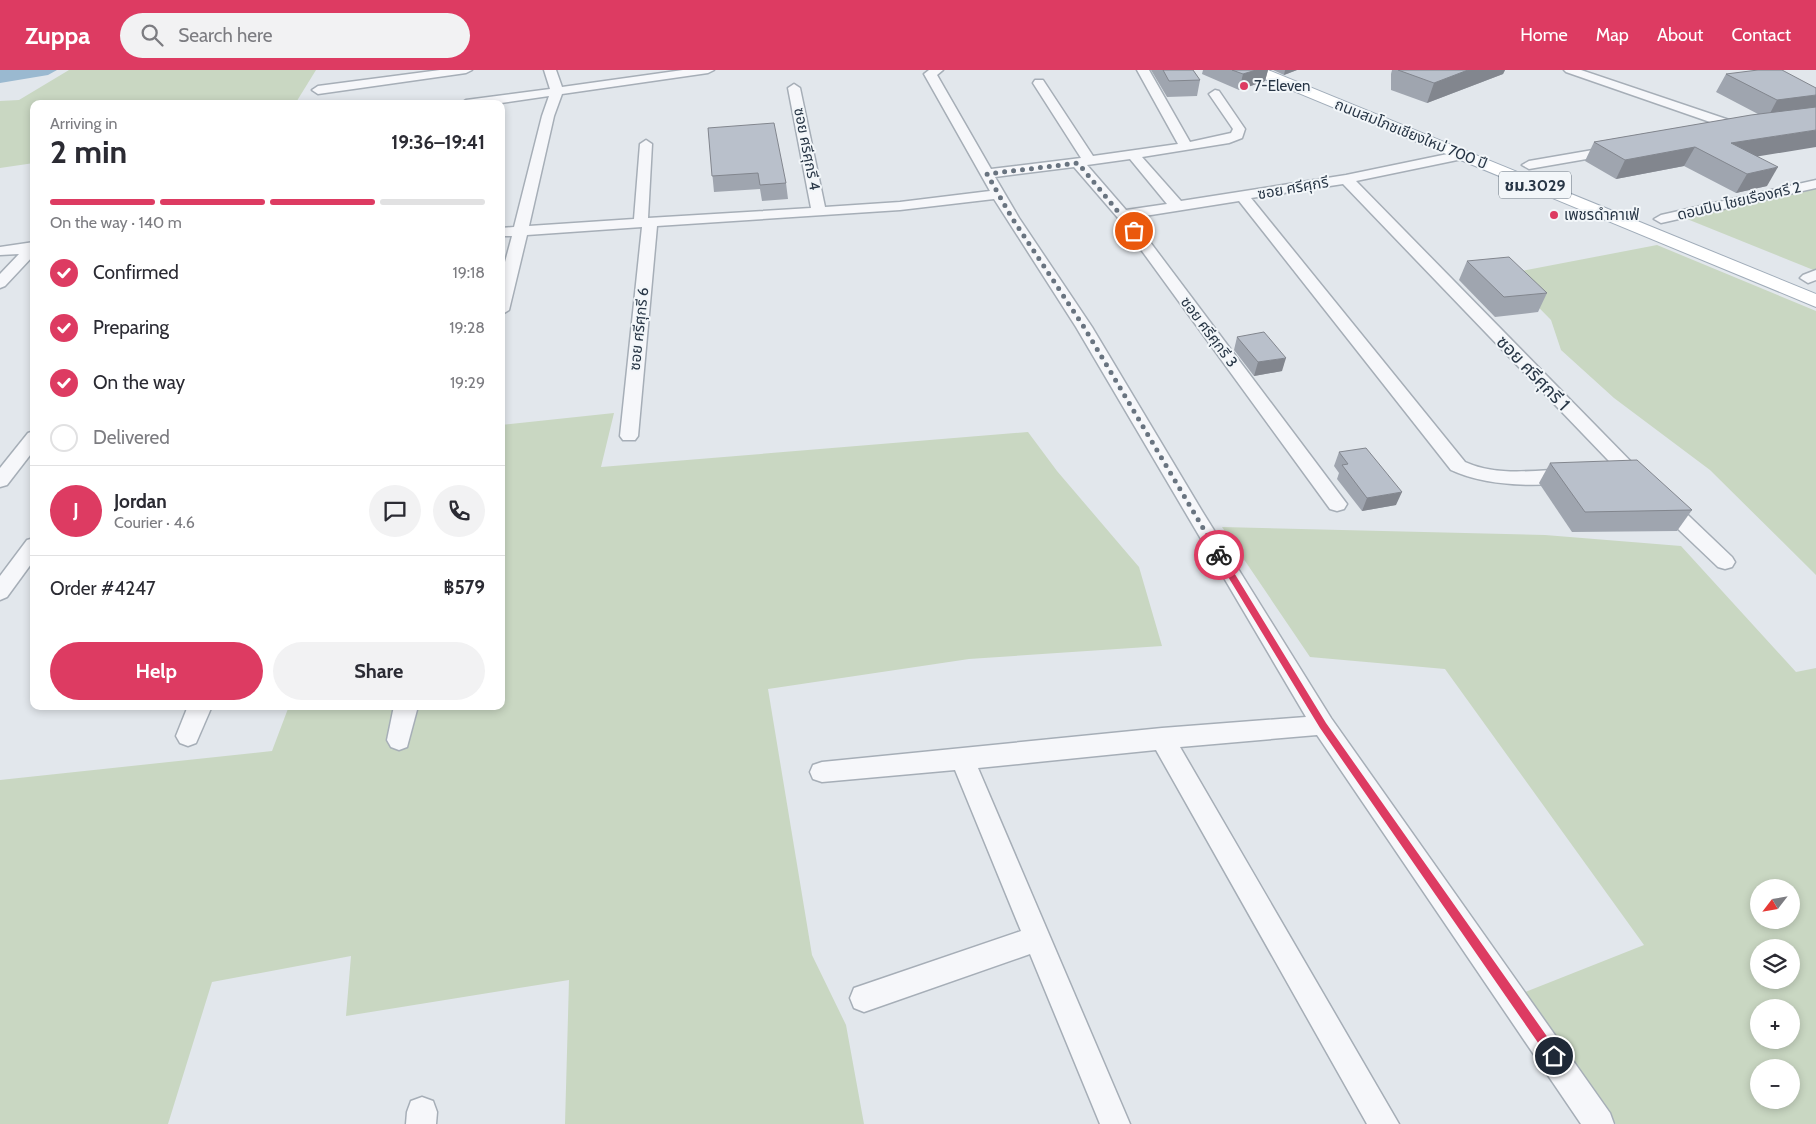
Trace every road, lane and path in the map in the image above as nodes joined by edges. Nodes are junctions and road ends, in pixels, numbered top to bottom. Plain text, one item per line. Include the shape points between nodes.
1 (466, 70) edge
2 (550, 70) edge
3 (708, 70) edge
4 (937, 70) edge
5 (1143, 70) edge
6 (1255, 70) edge
7 (1293, 70) edge
8 (1570, 70) edge
9 (1039, 83) dead end
10 (794, 88) dead end
11 (318, 90) dead end
12 (557, 91) junction
13 (1215, 94) dead end
14 (494, 100) edge
15 (1711, 133) edge
16 (646, 144) dead end
17 (1186, 146) junction
18 (1625, 148) edge
19 (1133, 155) junction
20 (1462, 155) junction
21 (1084, 162) junction
22 (1528, 165) junction
23 (987, 174) junction
24 (1346, 179) junction
25 (1816, 184) edge
26 (999, 194) junction
27 (1243, 197) junction
28 (1617, 201) dead end
29 (1177, 206) junction
30 (819, 211) junction
31 (1644, 211) dead end
32 (1122, 215) junction
33 (1661, 218) junction
34 (646, 222) junction
35 (522, 230) junction
36 (1689, 230) dead end
37 (505, 232) edge
38 (30, 248) edge
39 (0, 250) edge
40 (30, 251) edge
41 (1789, 270) dead end
42 (1813, 278) edge
43 (0, 283) edge
44 (505, 295) edge
45 (1816, 301) edge
46 (629, 436) dead end
47 (30, 442) edge
48 (1630, 472) junction
49 (1610, 473) edge
50 (1590, 474) edge
51 (0, 481) edge
52 (1337, 504) dead end
53 (30, 551) edge
54 (1725, 562) dead end
55 (0, 592) edge
56 (198, 710) edge
57 (405, 710) edge
58 (1323, 725) junction
59 (188, 736) dead end
60 (1162, 738) junction
61 (399, 740) dead end
62 (963, 760) junction
63 (822, 772) dead end
64 (1036, 939) junction
65 (864, 998) dead end
66 (1115, 1124) edge
67 (1384, 1124) edge
68 (1600, 1124) edge

1 - 11 street
2 - 12 street
3 - 12 street
4 - 23 street via 930,74
5 - 17 street
6 - 20 main road, ถนนสมโภชเชียงใหม่ 700 ปี / ชม.3029
7 - 22 main road, ถนนสมโภชเชียงใหม่ 700 ปี / ชม.3029
8 - 15 street via 1745,127
9 - 21 street, ซอย ศรีศุกรี 3
10 - 30 street, ซอย ศรีศุกรี 4
12 - 14 street
12 - 35 street via 548,116
13 - 17 street via 1239,129 1237,134 1229,139
16 - 34 street, ซอย ศรีศุกรี 6
17 - 19 street
18 - 22 street
19 - 21 street
19 - 29 street
20 - 24 street, ซอย ศรีศุกรี
20 - 45 main road, ถนนสมโภชเชียงใหม่ 700 ปี / ชม.3029
21 - 23 street
21 - 32 street, ซอย ศรีศุกรี 3
22 - 28 main road, ถนนสมโภชเชียงใหม่ 700 ปี / ชม.3029
23 - 26 street
24 - 27 street, ซอย ศรีศุกรี
24 - 48 street, ซอย ศรีศุกรี 1
25 - 33 street, ดอนปิน ไชยเรืองศรี 2
26 - 30 street via 900,206
26 - 58 street via 1084,327
27 - 29 street, ซอย ศรีศุกรี
27 - 50 street via 1458,466 1479,476 1493,477
29 - 32 street, ซอย ศรีศุกรี
30 - 34 street
31 - 33 main road
32 - 52 street, ซอย ศรีศุกรี 3
33 - 36 main road
34 - 35 street
34 - 46 street, ซอย ศรีศุกรี 6
35 - 37 street
35 - 44 street
38 - 39 street
40 - 43 street
41 - 42 main road
47 - 51 street
48 - 49 street
48 - 54 street, ซอย ศรีศุกรี 1
53 - 55 street
56 - 59 street
57 - 61 street
58 - 60 street
58 - 68 street
60 - 62 street
60 - 67 street
62 - 63 street
62 - 64 street
64 - 65 street
64 - 66 street

